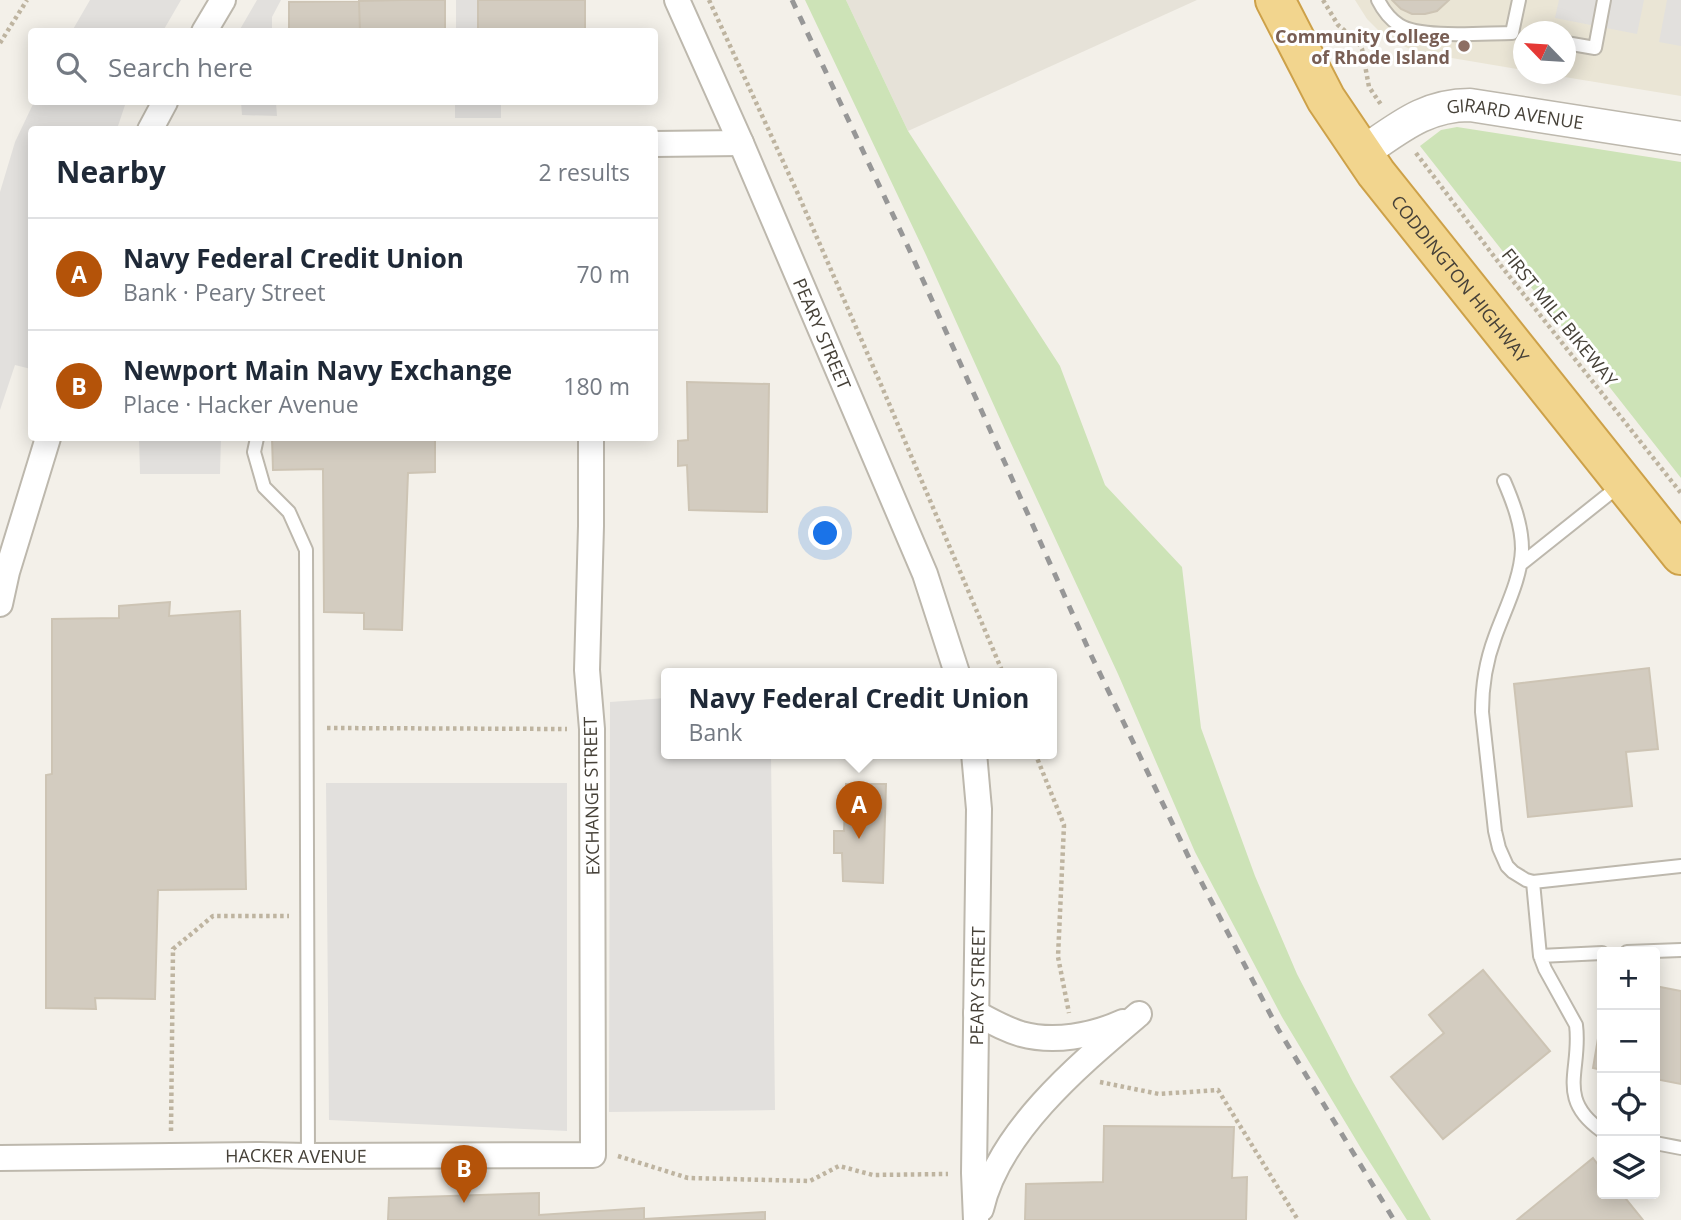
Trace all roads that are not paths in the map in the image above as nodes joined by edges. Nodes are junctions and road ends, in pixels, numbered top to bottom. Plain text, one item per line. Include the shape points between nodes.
1 (223, 0) edge
2 (677, 0) edge
3 (1275, 0) edge
4 (1378, 0) edge
5 (1519, 0) edge
6 (1604, 0) edge
7 (1518, 21) edge
8 (206, 28) edge
9 (1513, 34) edge
10 (1576, 45) edge
11 (163, 105) edge
12 (152, 126) edge
13 (1681, 138) edge
14 (741, 143) junction
15 (658, 144) edge
16 (1362, 153) junction
17 (47, 441) edge
18 (256, 441) edge
19 (591, 441) edge
20 (1504, 481) dead end
21 (1623, 482) junction
22 (1676, 549) edge
23 (1521, 564) junction
24 (0, 604) edge
25 (955, 668) edge
26 (975, 759) edge
27 (1681, 866) edge
28 (1533, 882) junction
29 (1681, 950) edge
30 (1660, 951) edge
31 (1597, 953) edge
32 (1540, 956) junction
33 (976, 1013) junction
34 (1597, 1128) edge
35 (1660, 1144) edge
36 (1681, 1148) edge
37 (593, 1154) joint
38 (308, 1156) junction
39 (0, 1158) edge
40 (977, 1220) edge

1 - 8 street
2 - 14 street, PEARY STREET
3 - 16 highway, CODDINGTON HIGHWAY via 1326,99
4 - 9 lane via 1392,19 1420,32
5 - 7 lane
6 - 10 lane via 1595,48
11 - 12 street
13 - 16 street, GIRARD AVENUE via 1459,105 1418,116
14 - 15 street
14 - 25 street, PEARY STREET via 925,573
16 - 21 highway, CODDINGTON HIGHWAY
17 - 24 street
18 - 38 lane via 254,452 264,487 289,512 306,550
19 - 37 street, EXCHANGE STREET via 587,670 592,729
20 - 23 lane via 1516,511
21 - 22 highway, CODDINGTON HIGHWAY
21 - 23 lane
23 - 28 lane via 1488,662 1482,712 1499,848 1513,872
26 - 33 street, PEARY STREET via 979,809
27 - 28 lane
28 - 32 lane
29 - 30 lane
31 - 32 lane
32 - 34 lane via 1576,1025 1574,1099
33 - 40 street, PEARY STREET
33 - 40 street via 1021,1034 1043,1038 1091,1032 1139,1014 1081,1065 1025,1125 994,1172
35 - 36 lane
37 - 38 street, HACKER AVENUE
38 - 39 street, HACKER AVENUE

